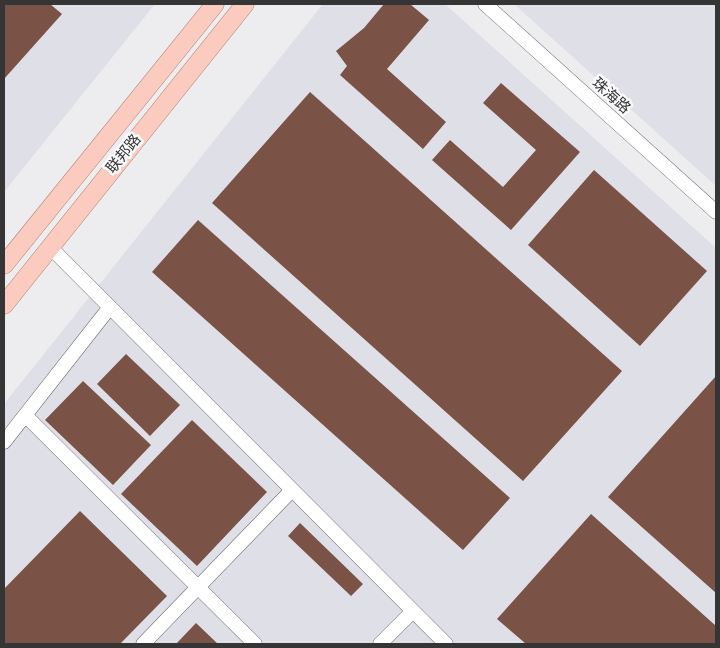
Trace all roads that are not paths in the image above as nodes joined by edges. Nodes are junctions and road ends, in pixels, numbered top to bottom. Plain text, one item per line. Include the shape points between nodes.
1 (215, 4) edge
2 (245, 4) edge
3 (485, 4) edge
4 (716, 212) edge
5 (50, 247) junction
6 (4, 265) edge
7 (4, 305) edge
8 (110, 306) junction
9 (25, 415) junction
10 (4, 442) edge
11 (292, 490) junction
12 (198, 588) junction
13 (413, 611) junction
14 (143, 644) edge
15 (255, 644) edge
16 (380, 644) edge
17 (446, 644) edge

1 - 6 main road, 联邦路
2 - 5 main road, 联邦路
3 - 4 street, 珠海路
5 - 7 main road, 联邦路
5 - 8 street
8 - 9 street
8 - 11 street
9 - 10 street
9 - 12 street
11 - 12 street
11 - 13 street
12 - 14 street
12 - 15 street
13 - 16 street
13 - 17 street

